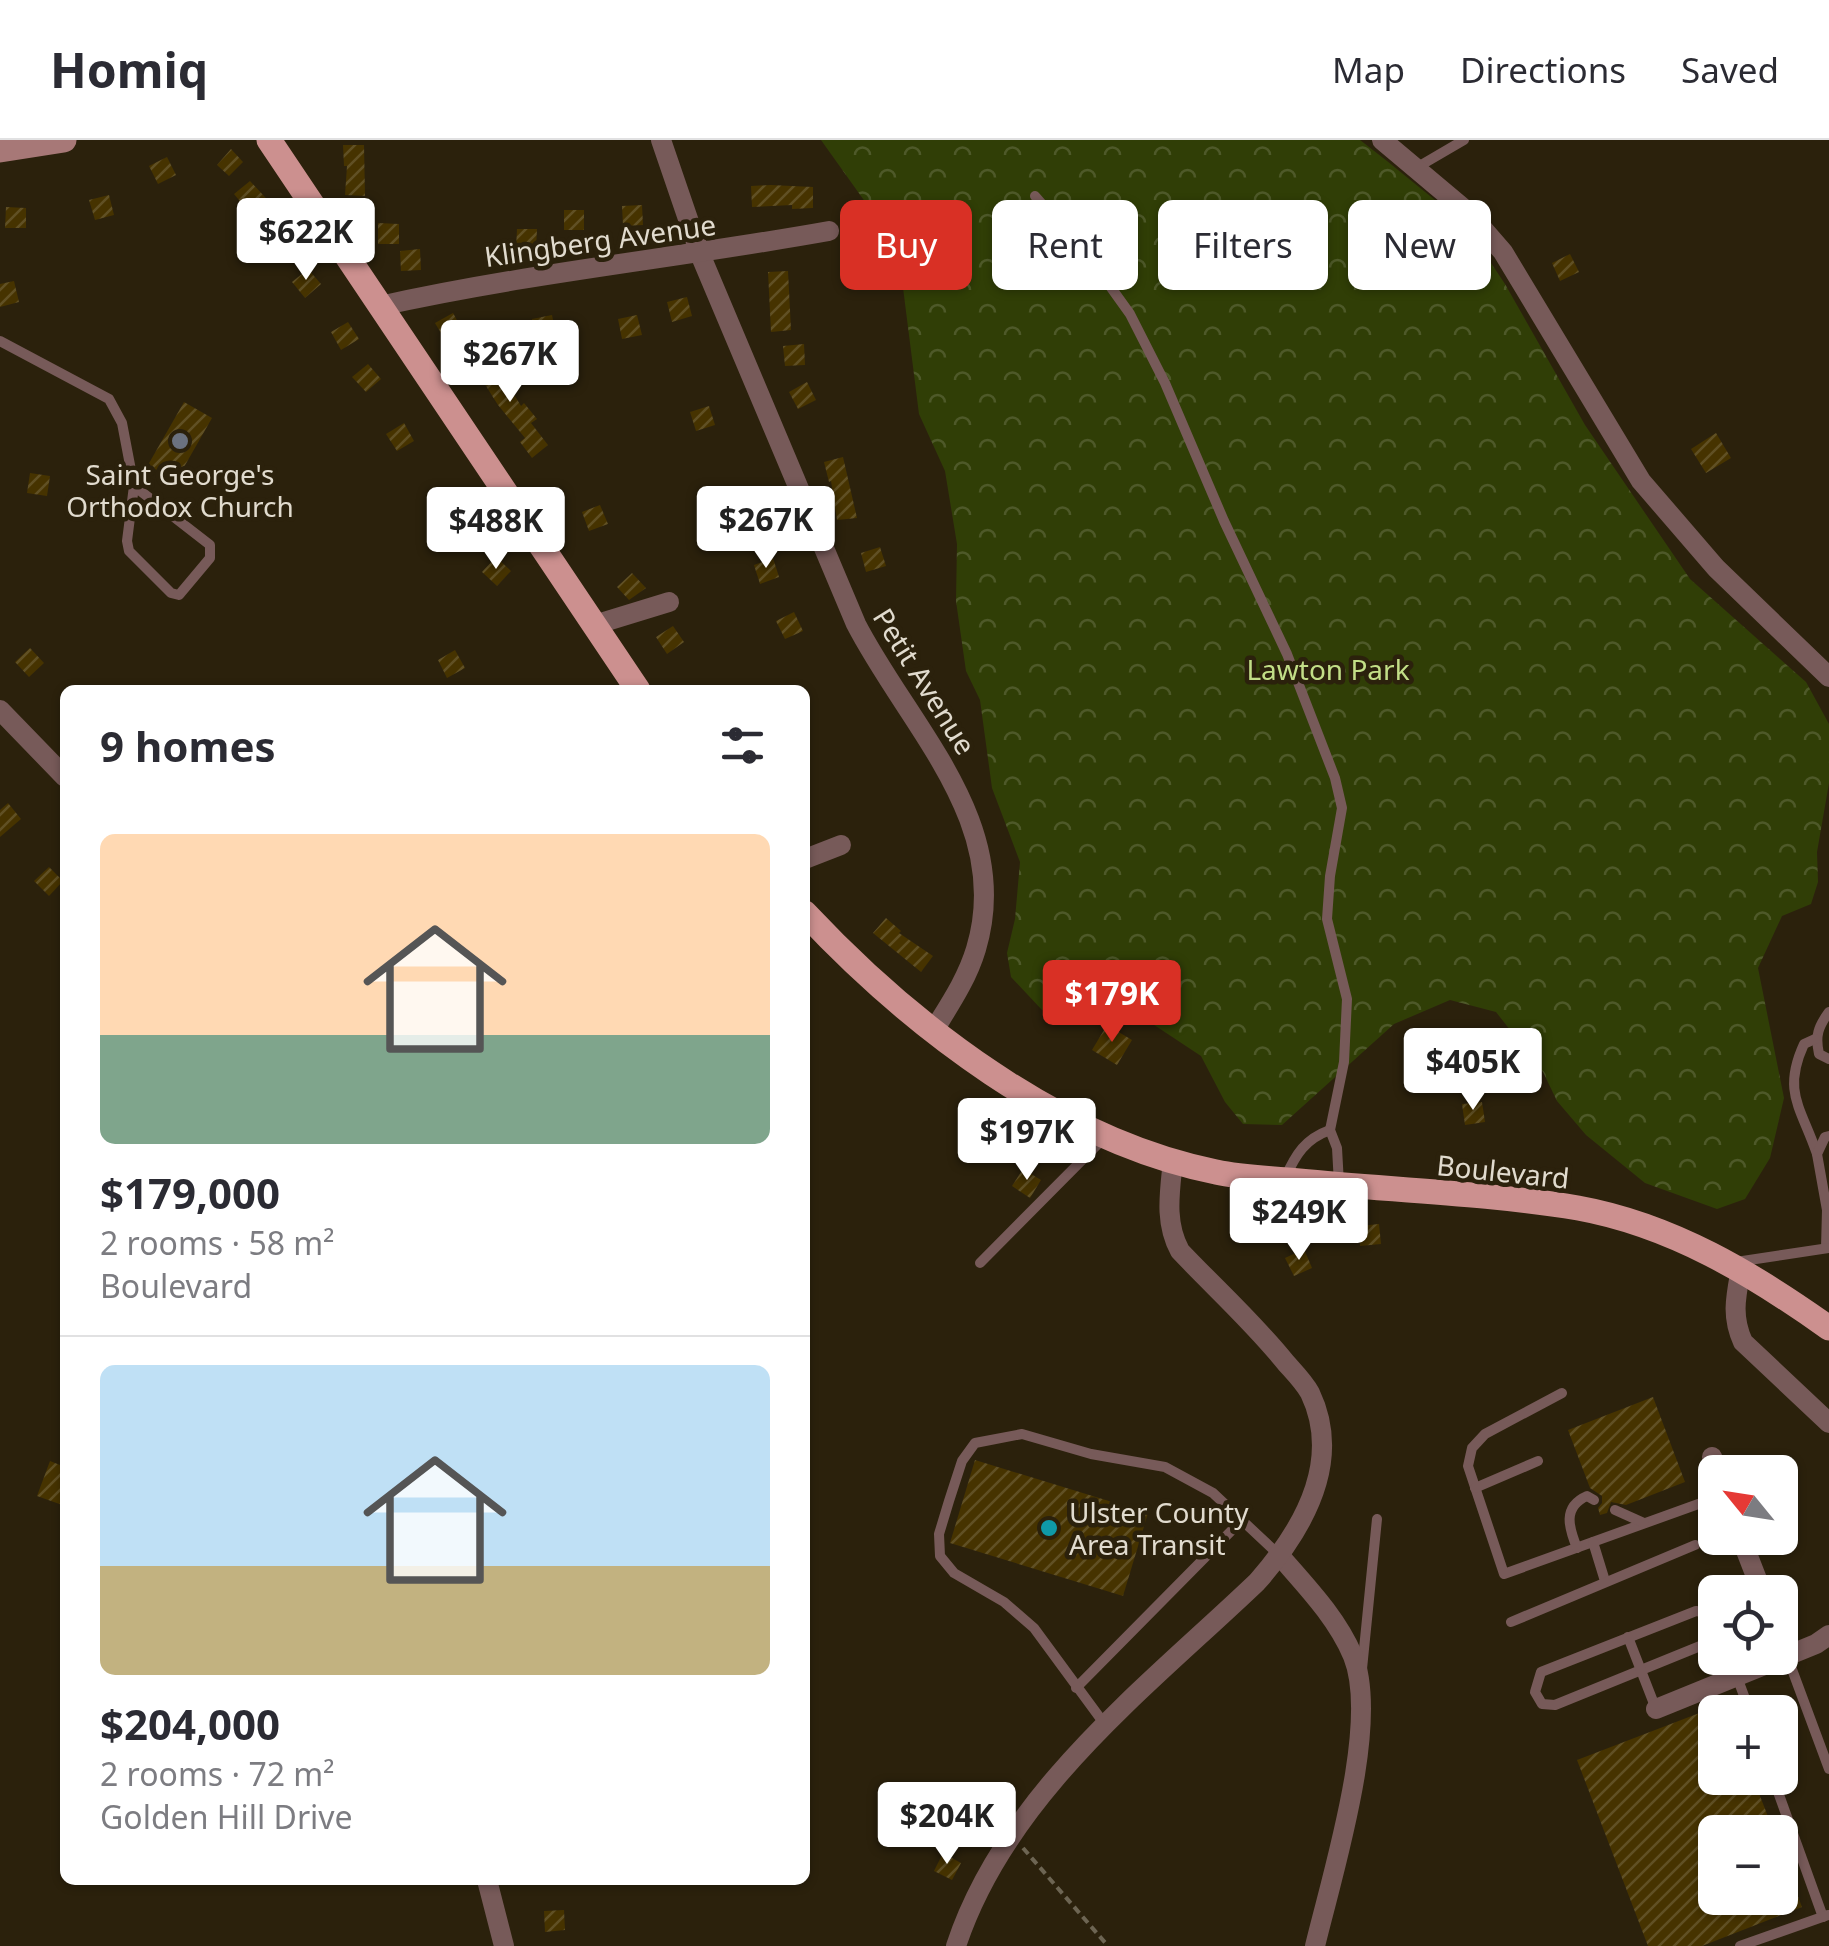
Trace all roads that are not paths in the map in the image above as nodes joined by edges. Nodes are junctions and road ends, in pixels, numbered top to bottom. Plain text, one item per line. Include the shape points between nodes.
1 (64, 140) edge
2 (269, 140) edge
3 (661, 140) edge
4 (1382, 140) edge
5 (1464, 140) edge
6 (0, 150) edge
7 (1416, 168) junction
8 (1035, 196) dead end
9 (829, 231) dead end
10 (700, 254) junction
11 (380, 306) junction
12 (0, 341) edge
13 (134, 486) junction
14 (669, 602) dead end
15 (594, 625) junction
16 (1829, 677) edge
17 (635, 685) edge
18 (0, 710) edge
19 (60, 772) edge
20 (841, 844) dead end
21 (810, 857) edge
22 (810, 917) edge
23 (1829, 1012) edge
24 (934, 1030) junction
25 (1815, 1039) junction
26 (1829, 1059) edge
27 (1330, 1130) junction
28 (1107, 1135) junction
29 (1829, 1136) edge
30 (1817, 1154) junction
31 (1173, 1160) junction
32 (1284, 1179) junction
33 (1339, 1185) junction
34 (1828, 1248) edge
35 (980, 1263) dead end
36 (1736, 1266) junction
37 (1829, 1328) edge
38 (1562, 1393) dead end
39 (1829, 1423) edge
40 (1538, 1461) dead end
41 (1476, 1488) junction
42 (1594, 1500) dead end
43 (1698, 1504) edge
44 (1615, 1510) dead end
45 (1377, 1519) dead end
46 (1242, 1521) junction
47 (1645, 1523) junction
48 (1593, 1542) junction
49 (1694, 1545) dead end
50 (1577, 1548) junction
51 (1280, 1556) junction
52 (1605, 1581) junction
53 (1698, 1611) edge
54 (1511, 1622) dead end
55 (1829, 1635) edge
56 (1628, 1638) junction
57 (1798, 1643) edge
58 (1698, 1647) edge
59 (1641, 1670) junction
60 (1794, 1675) edge
61 (1737, 1676) joint
62 (1360, 1685) junction
63 (1076, 1688) junction
64 (1744, 1695) edge
65 (1656, 1709) joint
66 (1106, 1726) junction
67 (1828, 1763) edge
68 (1780, 1795) edge
69 (489, 1885) edge
70 (1826, 1916) edge
71 (504, 1946) edge
72 (956, 1946) edge
73 (1316, 1946) edge
74 (1740, 1946) edge

1 - 6 main road
2 - 11 main road
3 - 10 street, Petit Avenue
4 - 7 street
5 - 7 lane
7 - 16 street via 1503,252 1641,481 1716,568
8 - 27 lane via 1092,261 1139,331 1287,654 1335,778 1342,808 1327,919 1347,999 1344,1062
9 - 10 street, Klingberg Avenue
10 - 11 street, Klingberg Avenue
10 - 24 street, Petit Avenue via 856,624 948,771 978,842 986,901 976,949
11 - 15 main road
12 - 13 lane via 109,398 122,423
13 - 13 lane via 129,551 178,595 210,558 210,545
14 - 15 street
15 - 17 main road
18 - 19 street
20 - 21 street
22 - 24 main road, Boulevard
23 - 25 lane
24 - 28 main road, Boulevard via 1011,1085
25 - 26 lane via 1819,1054
25 - 30 lane via 1804,1044 1792,1090
27 - 32 lane via 1296,1153
27 - 33 lane
28 - 31 main road, Boulevard
28 - 35 lane
29 - 30 lane
30 - 34 lane
31 - 32 main road, Boulevard
31 - 51 street via 1173,1239 1275,1348 1309,1391 1320,1424 1314,1494
32 - 33 main road, Boulevard
33 - 36 main road, Boulevard via 1580,1209 1670,1235
34 - 36 lane
36 - 37 main road, Boulevard
36 - 39 street via 1734,1306 1743,1342
38 - 41 lane via 1484,1434 1468,1466
40 - 41 lane
41 - 50 lane via 1504,1574
42 - 50 lane via 1580,1498 1569,1516
43 - 47 lane
44 - 47 lane
45 - 62 lane
46 - 51 lane
46 - 63 lane
46 - 63 lane via 1214,1493 1165,1468 1022,1434 975,1443 948,1501 940,1556 1034,1628
47 - 48 lane
48 - 50 lane
48 - 52 lane
49 - 52 lane
51 - 62 street via 1326,1610 1353,1657
51 - 66 street
52 - 54 lane
53 - 56 lane
55 - 57 street
56 - 59 lane
56 - 59 lane via 1541,1672 1536,1692 1542,1704 1555,1706
58 - 59 lane
59 - 65 lane
60 - 67 lane
61 - 64 lane
61 - 65 street
62 - 73 street via 1352,1781
63 - 66 lane
66 - 72 street via 1020,1825
68 - 70 lane
69 - 71 street
70 - 74 lane

